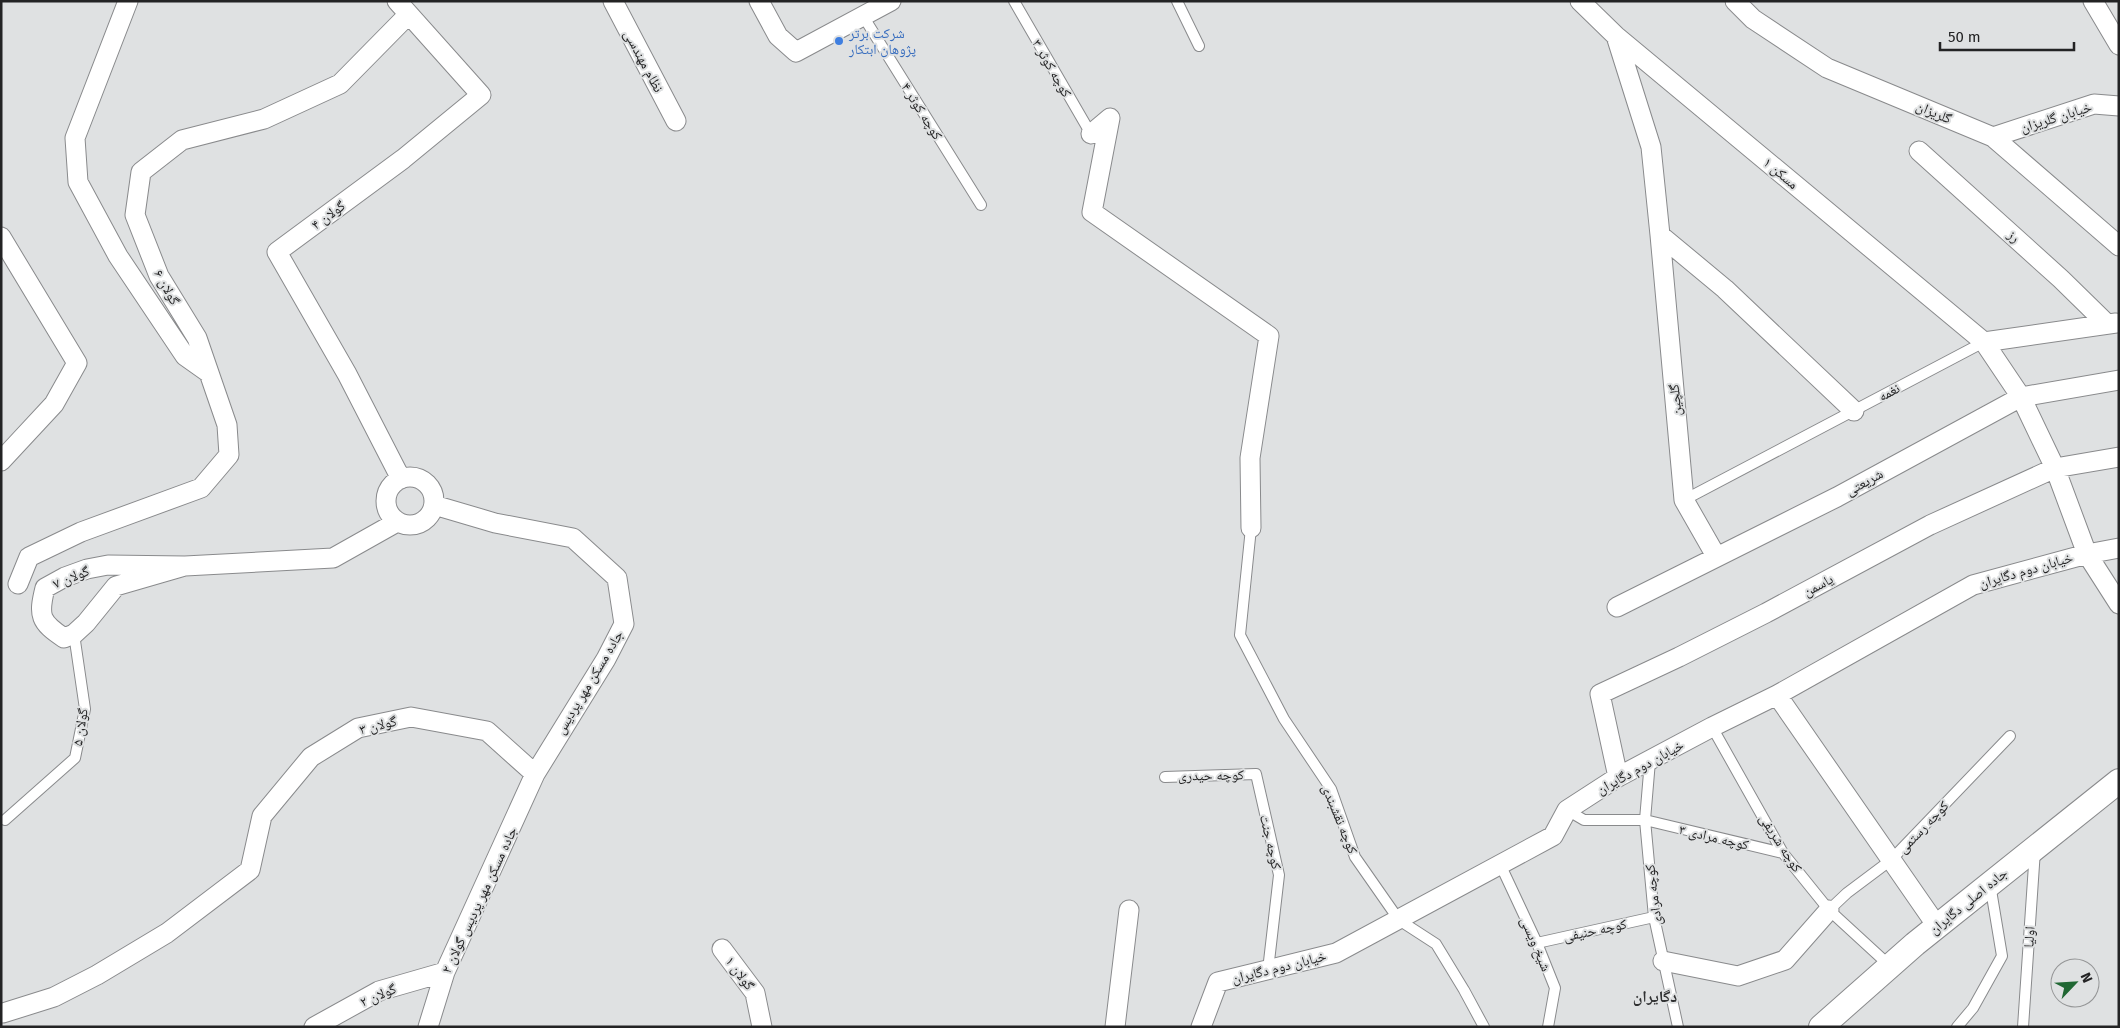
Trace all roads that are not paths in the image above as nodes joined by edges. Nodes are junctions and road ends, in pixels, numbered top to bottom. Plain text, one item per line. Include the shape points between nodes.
1 (128, 1) edge
2 (613, 1) edge
3 (759, 1) edge
4 (891, 1) edge
5 (1014, 1) edge
6 (1177, 1) edge
7 (1580, 1) edge
8 (1735, 1) edge
9 (2093, 1) edge
10 (403, 8) edge
11 (863, 16) junction
12 (1616, 36) junction
13 (2119, 45) edge
14 (1199, 46) dead end
15 (2119, 106) edge
16 (676, 121) dead end
17 (1091, 134) joint
18 (1993, 137) junction
19 (1919, 151) dead end
20 (981, 205) dead end
21 (1660, 235) junction
22 (1, 237) edge
23 (2119, 246) edge
24 (2113, 323) edge
25 (1984, 342) junction
26 (209, 373) junction
27 (2119, 380) edge
28 (2021, 396) junction
29 (1854, 411) junction
30 (2119, 457) edge
31 (1, 461) edge
32 (2055, 468) junction
33 (401, 479) junction
34 (1684, 500) junction
35 (434, 505) junction
36 (397, 522) junction
37 (1252, 528) joint
38 (2119, 548) edge
39 (2087, 554) junction
40 (1716, 556) junction
41 (185, 566) junction
42 (10, 584) edge
43 (45, 588) junction
44 (2119, 604) edge
45 (1617, 607) dead end
46 (74, 634) junction
47 (1777, 695) junction
48 (1712, 727) junction
49 (2010, 736) dead end
50 (1650, 760) junction
51 (535, 774) junction
52 (1256, 774) joint
53 (1165, 777) dead end
54 (1618, 777) junction
55 (2119, 781) edge
56 (1567, 810) junction
57 (5, 820) dead end
58 (1644, 820) junction
59 (2035, 847) junction
60 (1783, 853) junction
61 (1891, 860) junction
62 (1500, 864) junction
63 (1989, 883) junction
64 (1130, 910) dead end
65 (1829, 910) junction
66 (1654, 918) junction
67 (1399, 920) junction
68 (1937, 926) junction
69 (1537, 943) junction
70 (722, 949) dead end
71 (1663, 961) junction
72 (1890, 966) junction
73 (1268, 970) junction
74 (445, 972) junction
75 (3, 1013) dead end
76 (314, 1027) edge
77 (428, 1027) edge
78 (762, 1027) edge
79 (1115, 1027) edge
80 (1201, 1027) edge
81 (1484, 1027) edge
82 (1548, 1027) edge
83 (1678, 1027) edge
84 (1821, 1027) edge
85 (1957, 1027) edge
86 (2023, 1027) edge

1 - 26 street via 75,138 78,182 118,256 185,356
2 - 16 street, نظام مهندسی
3 - 11 street via 778,36 796,52
4 - 11 street
5 - 17 lane, کوچه کوثر ۳
6 - 14 lane
7 - 12 street, مسکن ۱
8 - 18 street, گلریزان via 1753,19 1827,68
9 - 13 street
10 - 26 street, گولان ۶ via 340,84 264,119 182,140 142,172 135,215 159,276 197,338
10 - 33 street, گولان ۴ via 481,95 403,159 277,252 347,374
11 - 20 lane, کوچه کوثر ۴
12 - 21 street, گلچین via 1650,147
12 - 25 street, مسکن ۱
15 - 18 street, خیابان گلریزان via 2094,104
17 - 37 street via 1110,118 1092,212 1269,336 1250,458
18 - 23 street, گلریزان
19 - 24 street, رز
21 - 29 street via 1726,290
21 - 34 street, گلچین
22 - 31 street via 77,363 54,404
24 - 25 street, نغمه
25 - 28 street, مسکن ۱
25 - 29 lane, نغمه
26 - 42 street, گولان ۶ via 227,425 229,455 201,488 81,532 29,557
27 - 28 street, شریعتی
28 - 32 street, مسکن ۱
28 - 40 street, شریعتی via 1836,497
29 - 34 lane, نغمه
30 - 32 street, یاسمن
32 - 39 street, مسکن ۱
32 - 54 street, یاسمن via 1930,526 1766,613 1600,694
33 - 35 street via 414,477 425,482 433,493
33 - 36 street via 391,487 386,499 388,512
34 - 40 street, گلچین
35 - 36 street via 429,516 420,523 408,525
35 - 51 street, جاده مسکن مهر پردیس via 495,523 573,538 617,578 624,624
36 - 41 street, گولان ۷ via 333,558
37 - 67 lane, کوچه نقشبندی via 1240,635 1284,719 1331,789 1355,857
38 - 39 street, خیابان دوم دگایران
39 - 44 street, مسکن ۱
39 - 47 street, خیابان دوم دگایران via 1973,585
40 - 45 street, شریعتی
41 - 43 street, گولان ۷ via 108,565 65,577
41 - 46 street, گولان ۷ via 116,586
42 - 43 street
43 - 46 street, گولان ۷ via 40,609 48,628 64,638
46 - 57 lane, گولان ۵ via 85,709 75,758
47 - 48 street, خیابان دوم دگایران
47 - 61 street
48 - 50 street, خیابان دوم دگایران
48 - 60 lane, کوچه شریفی
49 - 61 lane, کوچه رستمی
50 - 54 street, خیابان دوم دگایران
50 - 58 lane, کوچه مرادی
51 - 74 street, جاده مسکن مهر پردیس گولان ۲
51 - 75 street, گولان ۳ via 487,731 411,717 358,728 312,757 262,816 250,870 167,933 98,975 54,997
52 - 53 lane, کوچه حیدری
52 - 73 lane, کوچه جنت via 1279,875
54 - 56 street, خیابان دوم دگایران
55 - 59 street, جاده اصلی دگایران
56 - 58 lane, کوچه مرادی ۳ via 1584,820
56 - 62 street, خیابان دوم دگایران via 1554,836
58 - 60 lane, کوچه مرادی ۳
58 - 66 lane, کوچه مرادی
59 - 63 street, جاده اصلی دگایران
59 - 86 lane, اولیا
60 - 65 lane, کوچه شریفی
61 - 65 lane, کوچه رستمی via 1846,893
61 - 68 street
62 - 67 street, خیابان دوم دگایران
62 - 69 lane, شیخ ویسی
63 - 68 street, جاده اصلی دگایران
63 - 85 lane via 2002,956 1973,1008
64 - 79 street
65 - 71 street via 1785,960 1738,976
65 - 72 lane, کوچه شریفی
66 - 69 lane, کوچه حنیفی
66 - 71 lane, کوچه مرادی
67 - 73 street, خیابان دوم دگایران via 1336,953
67 - 81 lane, کوچه نقشبندی via 1436,944
68 - 72 street, جاده اصلی دگایران
69 - 82 lane, شیخ ویسی via 1555,988
70 - 78 street, گولان ۱ via 755,993
71 - 83 lane, کوچه مرادی
72 - 84 street, جاده اصلی دگایران
73 - 80 street, خیابان دوم دگایران via 1218,982
74 - 76 street, گولان ۲ via 379,991
74 - 77 street, جاده مسکن مهر پردیس گولان ۲

